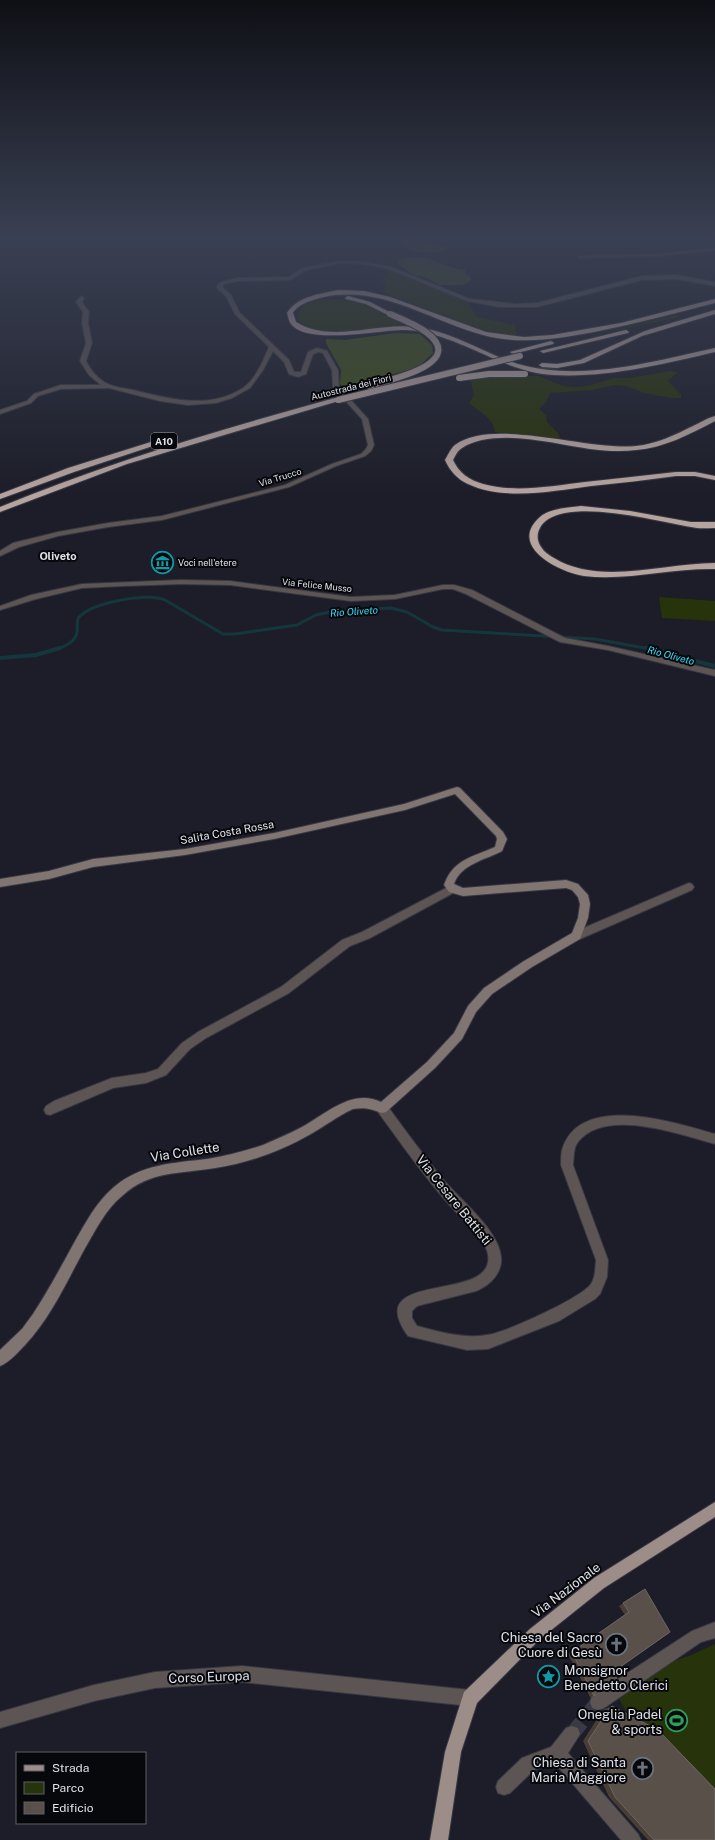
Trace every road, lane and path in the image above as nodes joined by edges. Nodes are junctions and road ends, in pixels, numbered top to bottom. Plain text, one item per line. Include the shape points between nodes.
1 (85, 323) edge
2 (248, 323) edge
3 (293, 323) edge
4 (407, 323) edge
5 (456, 323) edge
6 (630, 323) edge
7 (667, 323) edge
8 (683, 323) edge
9 (622, 325) junction
10 (444, 328) dead end
11 (715, 343) edge
12 (272, 347) junction
13 (715, 350) edge
14 (609, 369) junction
15 (553, 373) junction
16 (365, 387) junction
17 (117, 388) junction
18 (337, 401) junction
19 (715, 410) edge
20 (0, 412) edge
21 (715, 418) edge
22 (671, 440) junction
23 (715, 478) edge
24 (0, 497) edge
25 (0, 510) edge
26 (715, 526) edge
27 (0, 554) edge
28 (715, 566) edge
29 (0, 608) edge
30 (715, 672) edge
31 (0, 883) edge
32 (689, 887) dead end
33 (452, 890) junction
34 (576, 936) junction
35 (382, 1108) junction
36 (50, 1110) dead end
37 (715, 1139) edge
38 (0, 1359) edge
39 (715, 1508) edge
40 (715, 1630) edge
41 (470, 1698) junction
42 (598, 1702) tunnel mouth
43 (0, 1720) edge
44 (572, 1734) tunnel mouth
45 (557, 1753) junction
46 (504, 1787) dead end
47 (439, 1840) edge
48 (632, 1840) edge

1 - 17 street via 89,343 83,361 91,375 103,384
2 - 12 street
3 - 15 highway via 306,330 329,334 398,328 427,330 454,338 511,363
4 - 16 highway, bridge via 430,335 438,344 438,356 422,369
5 - 9 highway via 481,333 512,338 545,338
6 - 9 highway, Autostrada dei Fiori / A10
7 - 18 highway, Autostrada dei Fiori / A10, bridge
8 - 10 highway via 640,335 584,362 547,366 520,361
9 - 16 highway, Autostrada dei Fiori / A10, bridge
11 - 14 highway
12 - 17 street via 246,389 210,403 177,403
12 - 27 street, Via Trucco via 287,361 290,372 296,375 304,372 310,352 325,352 335,370 336,386 365,419 371,443 366,453 287,486 162,518 58,534 16,545
13 - 14 highway via 652,364
14 - 15 highway
15 - 18 highway, bridge via 489,374 450,379
16 - 18 highway, Autostrada dei Fiori / A10
17 - 20 street via 61,387 36,395 29,402
18 - 24 highway, Autostrada dei Fiori / A10 via 152,445 71,470
18 - 25 highway, A10 via 275,422 237,428 120,464
19 - 22 highway
21 - 22 highway
22 - 23 highway via 647,446 607,448 519,437 488,436 461,443 452,451 449,460 452,468 465,478 482,486 502,489 562,487 676,474
26 - 28 highway via 574,508 544,516 537,524 533,536 538,548 549,560 586,573
29 - 30 street, Via Felice Musso via 82,586 123,584 230,583 351,599 395,597 448,587 469,592 563,640
31 - 33 street, Salita Costa Rossa via 49,875 93,863 185,852 274,836 405,807 456,790 502,839 499,848 463,864 455,871 450,878 449,885
32 - 34 street
33 - 34 street via 463,892 571,885 580,890 584,899 583,918
33 - 36 street via 346,943 285,990 186,1046 162,1072 146,1078 112,1083
34 - 35 street via 488,991 472,1009 458,1036
35 - 37 street, Via Cesare Battisti via 446,1192 489,1242 495,1256 492,1271 483,1282 413,1300 405,1308 405,1320 413,1331 474,1344 488,1342 554,1316 590,1294 599,1284 603,1269 602,1260 567,1165 567,1150 579,1132 590,1125 633,1121 648,1122
35 - 38 street, Via Collette via 371,1103 358,1102 294,1137 260,1151 210,1164 158,1169 130,1182 118,1190 98,1214 45,1309 22,1339
39 - 41 main road, Via Nazionale via 599,1583 535,1634
40 - 42 street via 696,1636
41 - 43 street, Corso Europa via 414,1690 242,1674 155,1680 94,1693
41 - 47 main road, Via Nazionale via 453,1752
44 - 45 street
45 - 46 street via 528,1764
45 - 48 street

